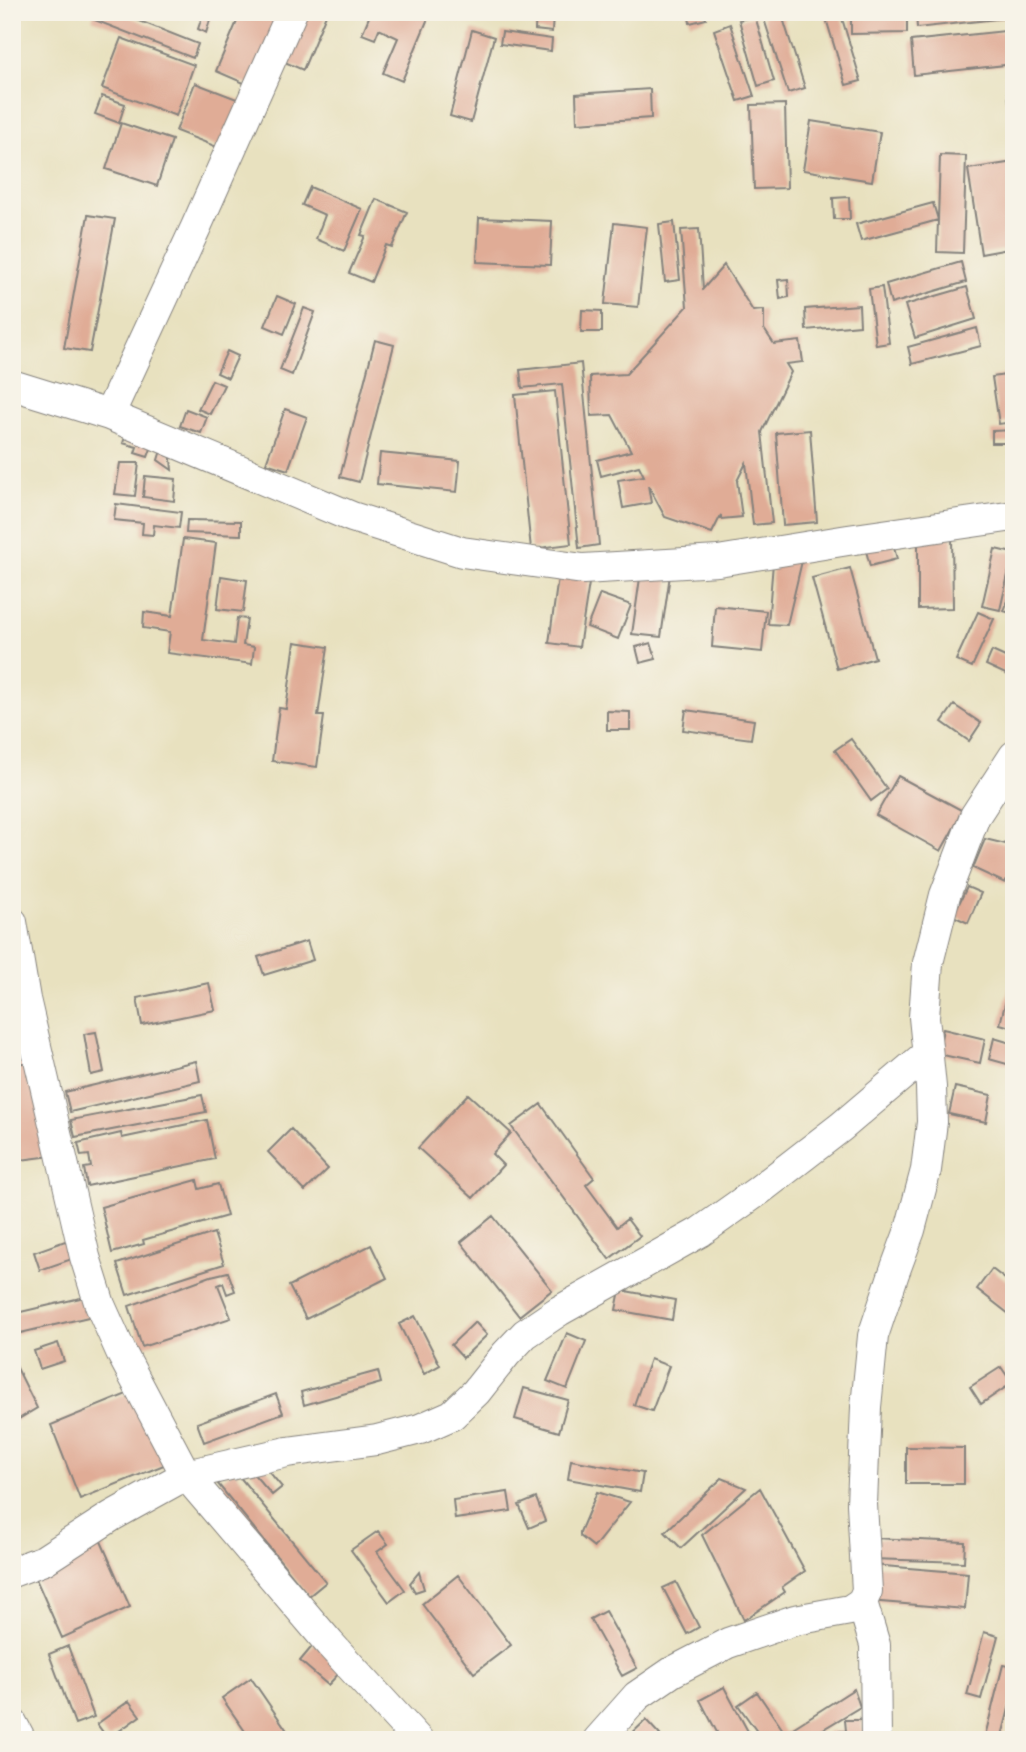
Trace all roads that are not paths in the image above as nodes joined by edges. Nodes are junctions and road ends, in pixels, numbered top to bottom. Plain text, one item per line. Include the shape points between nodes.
1 (292, 12) edge
2 (12, 385) edge
3 (109, 415) junction
4 (1014, 516) edge
5 (1014, 756) edge
6 (12, 922) edge
7 (926, 1054) junction
8 (186, 1475) junction
9 (12, 1572) edge
10 (862, 1602) junction
11 (12, 1723) edge
12 (20, 1740) edge
13 (418, 1740) edge
14 (598, 1740) edge
15 (876, 1740) edge

1 - 3 street
2 - 3 street
3 - 4 street via 352,517 462,552 583,569 718,561
5 - 7 street via 975,816 945,895 928,963
6 - 8 street via 25,999 100,1305
7 - 8 street via 841,1127 709,1226 525,1334 452,1415 377,1440 287,1452
7 - 10 street via 932,1122 926,1170 873,1336 862,1504 867,1591
8 - 9 street via 44,1560
8 - 13 street
10 - 14 street via 850,1610 795,1620 728,1643 672,1672 637,1696
10 - 15 street via 875,1645
11 - 12 street

